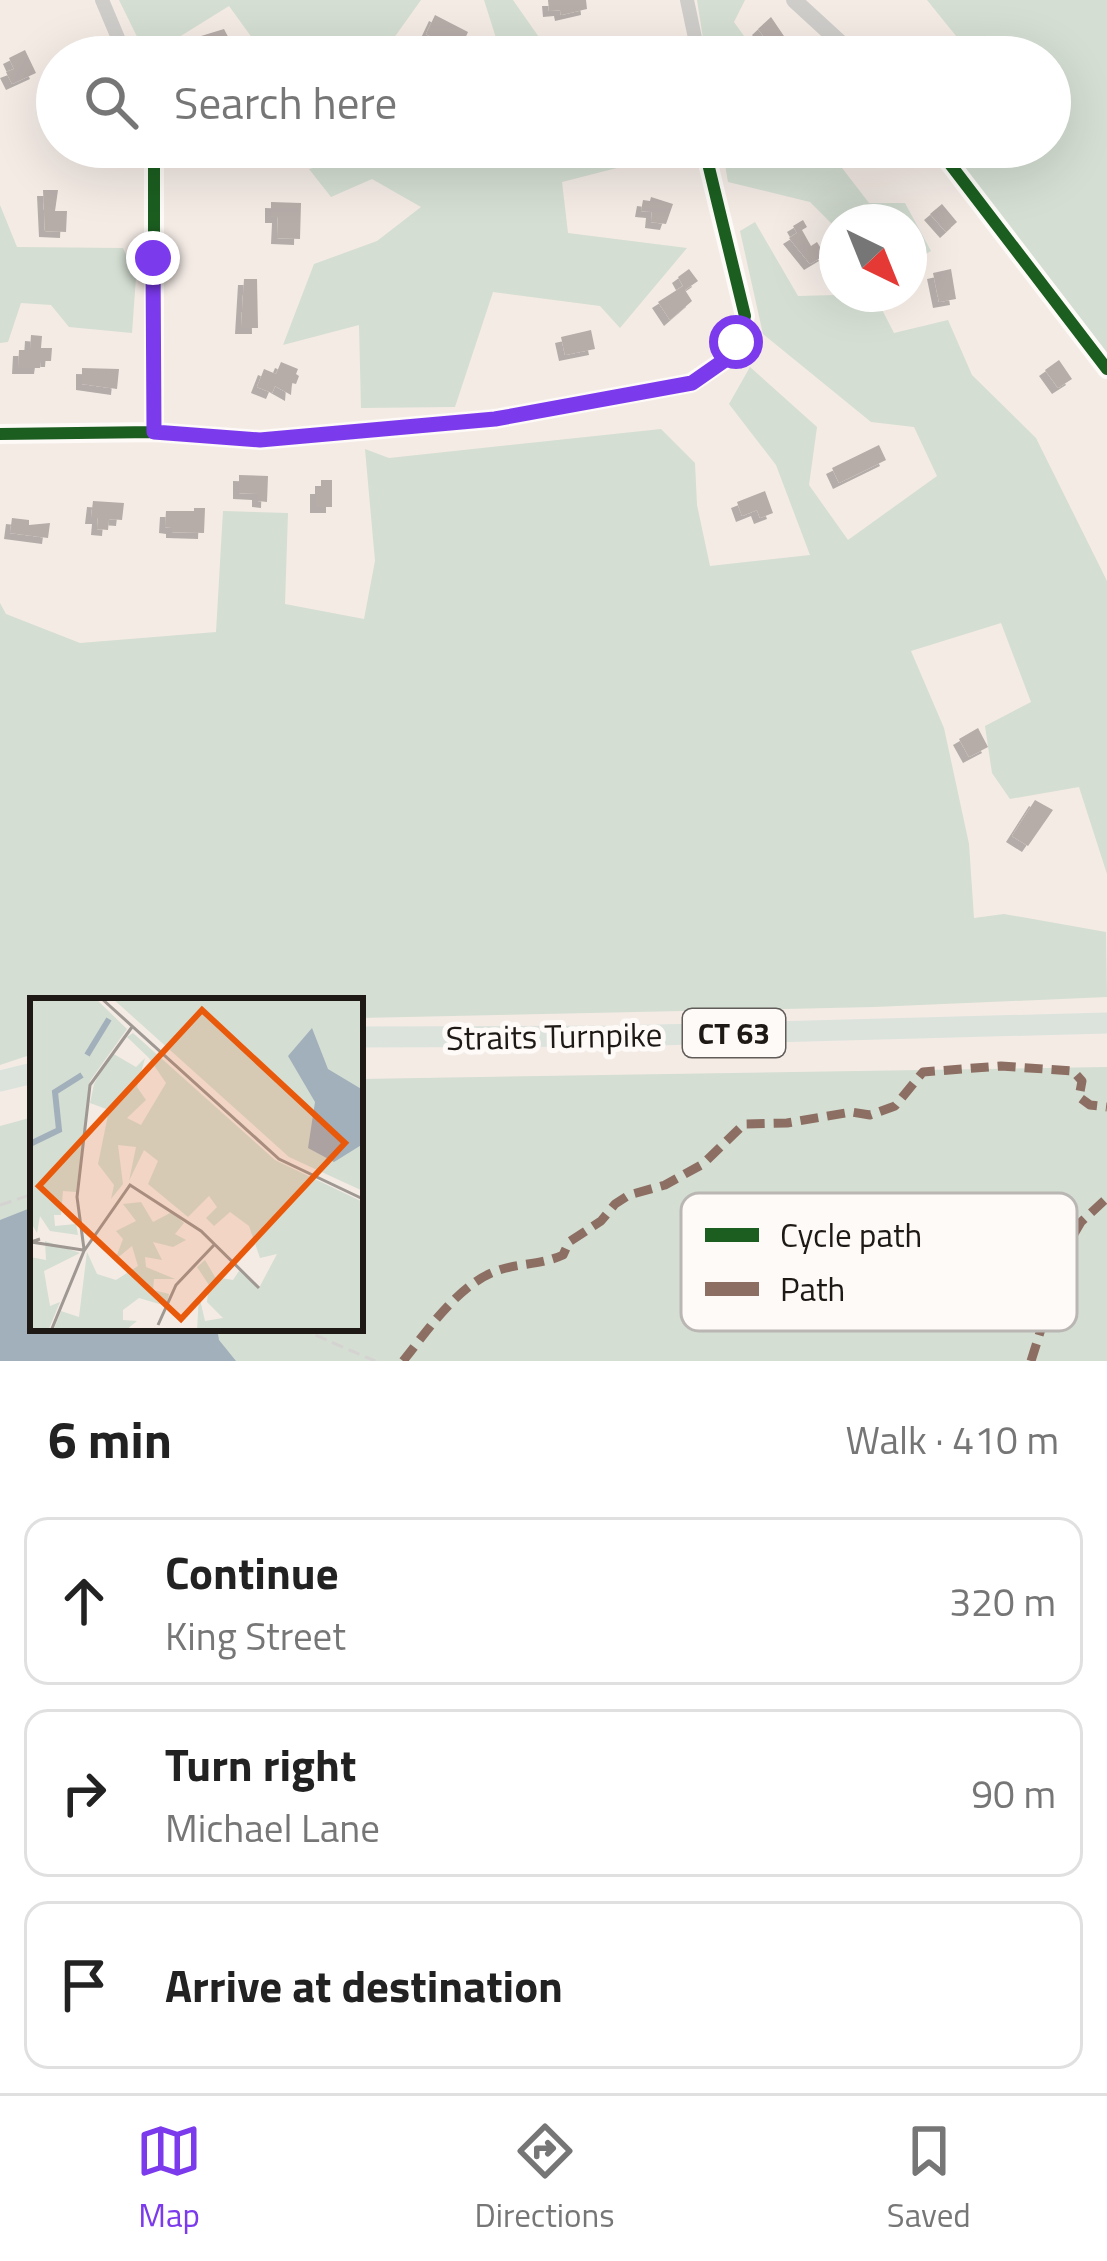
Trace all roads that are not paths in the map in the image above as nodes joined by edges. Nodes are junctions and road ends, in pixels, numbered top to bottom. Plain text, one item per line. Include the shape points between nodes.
1 (101, 0) edge
2 (687, 0) edge
3 (794, 0) edge
4 (117, 36) edge
5 (695, 36) edge
6 (833, 36) edge
7 (154, 168) edge
8 (709, 168) edge
9 (953, 168) edge
10 (1107, 369) edge
11 (154, 432) junction
12 (0, 434) edge
13 (1107, 1023) edge
14 (363, 1037) edge
15 (30, 1073) edge
16 (0, 1081) edge

1 - 4 street
2 - 5 street
3 - 6 street
7 - 11 street
8 - 11 street via 745,316 732,355 692,383 495,419 260,440
9 - 10 street
11 - 12 street
13 - 14 main road, Straits Turnpike / CT 63
15 - 16 main road

